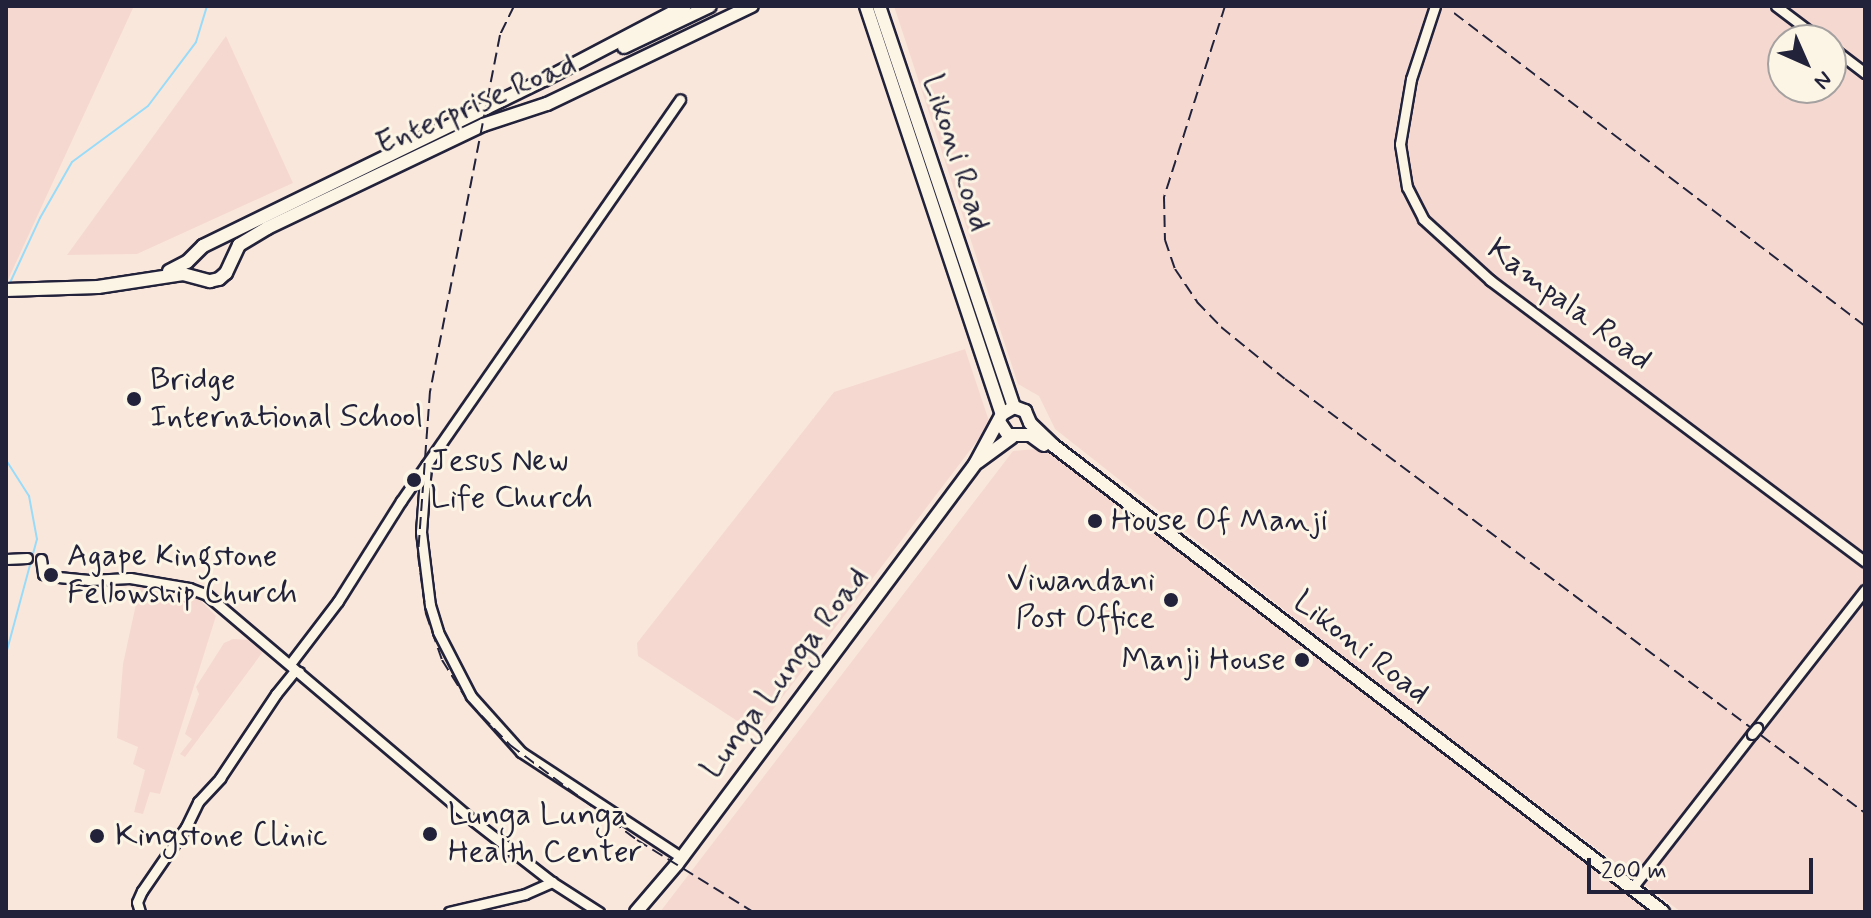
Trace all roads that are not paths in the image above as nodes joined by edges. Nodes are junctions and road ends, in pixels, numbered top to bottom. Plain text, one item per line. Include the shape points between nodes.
1 (685, 6) edge
2 (710, 6) edge
3 (733, 6) edge
4 (752, 6) edge
5 (866, 6) edge
6 (879, 6) edge
7 (1435, 6) edge
8 (1776, 6) edge
9 (1800, 24) edge
10 (1847, 59) edge
11 (1865, 73) edge
12 (544, 80) junction
13 (680, 99) dead end
14 (547, 104) junction
15 (212, 244) junction
16 (194, 256) junction
17 (229, 261) junction
18 (159, 276) junction
19 (198, 276) junction
20 (6, 290) edge
21 (1005, 415) junction
22 (1030, 423) junction
23 (1017, 436) junction
24 (975, 464) junction
25 (426, 465) junction
26 (27, 558) dead end
27 (6, 559) edge
28 (41, 559) dead end
29 (1865, 562) edge
30 (1865, 590) edge
31 (290, 664) junction
32 (299, 672) junction
33 (1452, 753) junction
34 (681, 857) junction
35 (552, 882) junction
36 (1632, 888) junction
37 (499, 907) edge
38 (140, 912) edge
39 (449, 912) edge
40 (599, 912) edge
41 (636, 912) edge
42 (1660, 912) edge

1 - 12 street, Enterprise Road
2 - 12 street
3 - 14 street via 581,80
4 - 14 street, Enterprise Road
5 - 21 street
6 - 21 street, Likoni Road
7 - 29 street, Kampala Road via 1411,79 1400,144 1407,187 1423,219 1490,280
8 - 9 street
10 - 11 street
12 - 15 street, Enterprise Road
13 - 25 street
14 - 17 street, Enterprise Road via 483,125 313,205 243,241
15 - 16 street
15 - 17 street via 224,249
16 - 18 street
16 - 19 street
17 - 19 street via 219,279
18 - 19 street
18 - 20 street via 98,287
21 - 22 street, Likoni Road via 1025,411
21 - 23 street via 1004,432
21 - 24 street, Lunga Lunga Road
22 - 23 street, Lunga Lunga Road
22 - 33 street, Likoni Road
23 - 24 street, Lunga Lunga Road
23 - 33 street, Likoni Road via 1030,435 1069,462
24 - 34 street, Lunga Lunga Road
25 - 31 street via 338,601
25 - 34 street via 421,532 430,605 471,696 521,752
26 - 27 street
28 - 31 street via 48,576 130,578 207,595
30 - 36 street
31 - 32 street
32 - 35 street
32 - 38 street via 276,694 198,802 141,894
33 - 36 street, Likoni Road
33 - 42 street, Likoni Road
34 - 41 street, Lunga Lunga Road
35 - 37 street
35 - 40 street
36 - 42 street, Likoni Road
37 - 39 street

